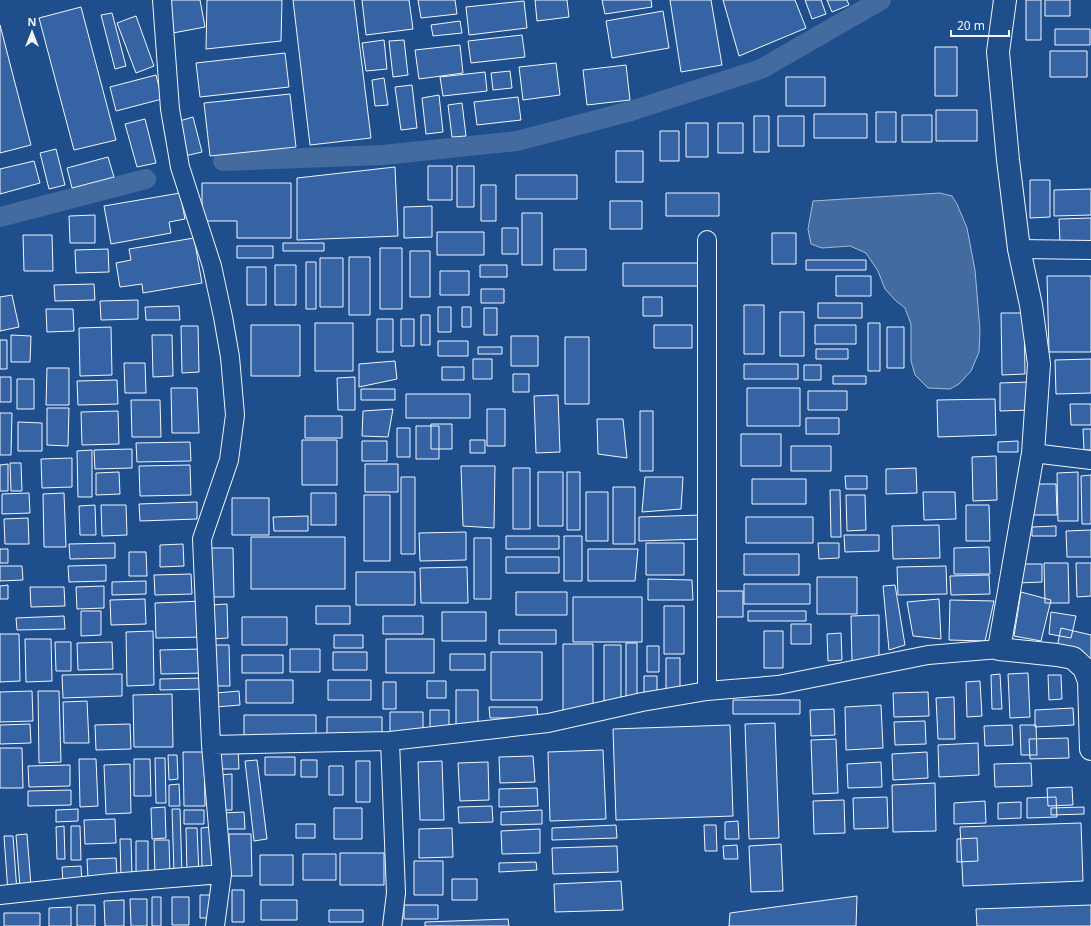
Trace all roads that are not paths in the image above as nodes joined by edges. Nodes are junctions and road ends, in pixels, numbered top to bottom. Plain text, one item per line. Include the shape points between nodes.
1 (162, 0) edge
2 (1005, 0) edge
3 (708, 240) dead end
4 (1019, 249) junction
5 (1091, 250) edge
6 (1033, 453) junction
7 (1091, 460) edge
8 (999, 649) junction
9 (707, 691) junction
10 (390, 741) junction
11 (211, 744) junction
12 (1091, 749) edge
13 (222, 874) junction
14 (0, 895) edge
15 (215, 926) edge
16 (392, 926) edge

1 - 11 street via 170,109 180,167 212,266 230,357 236,415 229,460 202,539
2 - 4 street via 998,52
3 - 9 street
4 - 5 street
4 - 6 street via 1031,305 1039,364
6 - 7 street
6 - 8 street
8 - 9 street via 928,655 778,685
8 - 12 street via 1073,658 1084,668 1089,681
9 - 10 street via 642,702 548,723
10 - 11 street
10 - 16 street via 396,893
11 - 13 street
13 - 14 street
13 - 15 street

